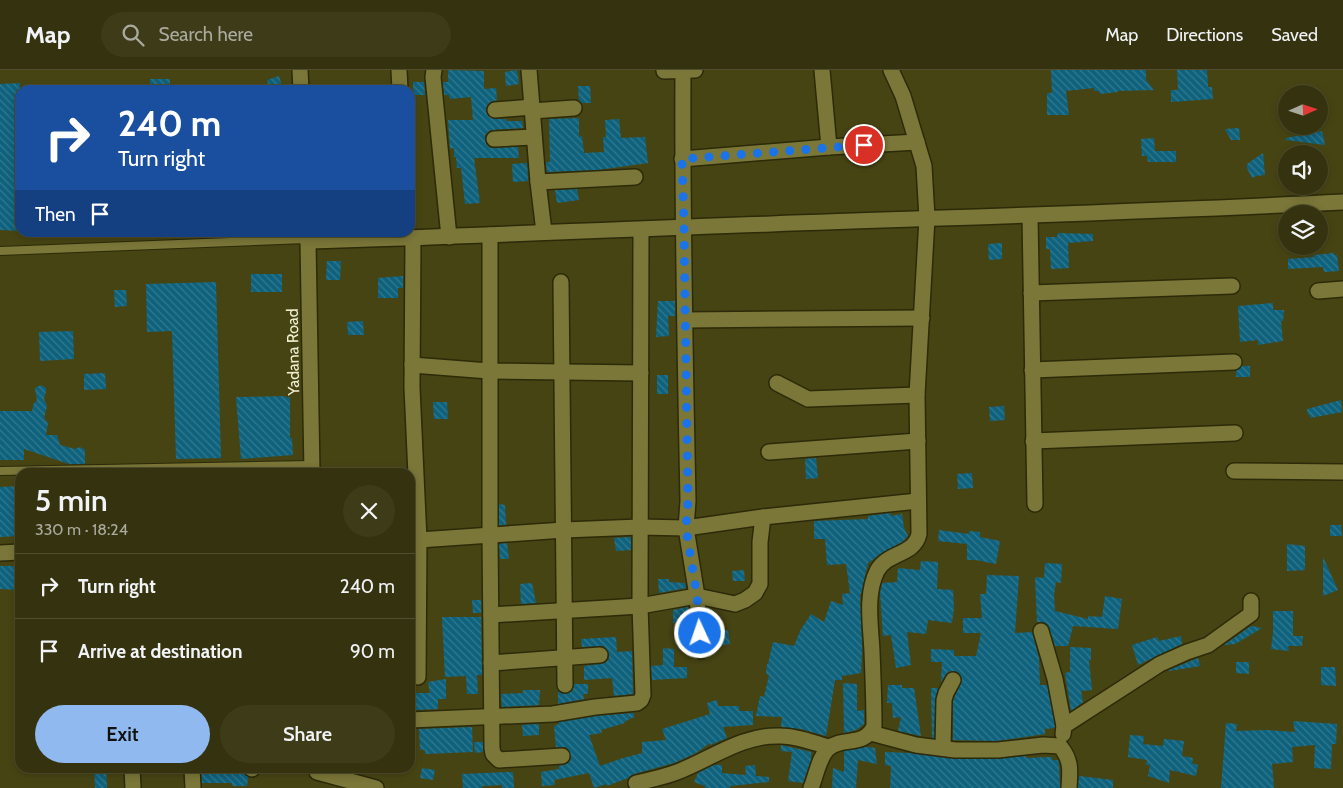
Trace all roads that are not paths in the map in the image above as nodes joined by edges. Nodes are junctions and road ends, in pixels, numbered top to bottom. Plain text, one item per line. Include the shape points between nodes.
1 (300, 70) edge
2 (399, 70) edge
3 (434, 70) edge
4 (528, 70) edge
5 (683, 70) edge
6 (695, 70) edge
7 (822, 70) edge
8 (891, 70) edge
9 (664, 71) edge
10 (301, 85) edge
11 (400, 85) edge
12 (574, 108) dead end
13 (532, 109) junction
14 (495, 110) dead end
15 (534, 137) junction
16 (494, 138) dead end
17 (917, 142) junction
18 (829, 147) junction
19 (682, 159) junction
20 (635, 177) dead end
21 (538, 182) junction
22 (1343, 202) edge
23 (1030, 216) junction
24 (927, 218) junction
25 (684, 227) junction
26 (641, 230) junction
27 (544, 232) junction
28 (490, 235) junction
29 (415, 236) edge
30 (307, 237) edge
31 (409, 237) edge
32 (449, 237) junction
33 (0, 251) edge
34 (561, 282) dead end
35 (1232, 286) dead end
36 (1343, 289) edge
37 (1318, 291) dead end
38 (1031, 293) junction
39 (922, 318) junction
40 (685, 320) junction
41 (1234, 362) dead end
42 (412, 365) junction
43 (1032, 370) junction
44 (489, 371) junction
45 (562, 372) junction
46 (641, 373) junction
47 (777, 383) dead end
48 (917, 395) junction
49 (1235, 432) dead end
50 (918, 441) junction
51 (1033, 441) junction
52 (769, 452) dead end
53 (312, 468) edge
54 (0, 471) edge
55 (15, 471) edge
56 (1234, 471) dead end
57 (1343, 472) edge
58 (1034, 504) dead end
59 (918, 508) junction
60 (763, 517) junction
61 (640, 527) junction
62 (686, 528) junction
63 (564, 530) junction
64 (490, 536) junction
65 (419, 540) junction
66 (15, 552) edge
67 (0, 553) edge
68 (697, 596) junction
69 (1251, 601) dead end
70 (640, 606) junction
71 (565, 610) junction
72 (490, 615) junction
73 (1040, 631) dead end
74 (700, 651) dead end
75 (600, 655) dead end
76 (565, 658) junction
77 (491, 663) junction
78 (418, 677) dead end
79 (954, 680) dead end
80 (565, 685) dead end
81 (492, 718) junction
82 (415, 720) edge
83 (1064, 726) junction
84 (871, 733) junction
85 (1060, 746) junction
86 (829, 748) junction
87 (943, 748) junction
88 (562, 756) dead end
89 (132, 773) edge
90 (192, 773) edge
91 (318, 773) edge
92 (327, 773) edge
93 (636, 784) dead end
94 (133, 788) edge
95 (192, 788) edge
96 (322, 788) edge
97 (376, 788) edge
98 (811, 788) edge
99 (1069, 788) edge

1 - 10 street
2 - 11 street
3 - 32 street
4 - 13 street
5 - 6 street
5 - 9 street
5 - 19 street
7 - 18 street
8 - 17 street
12 - 13 street
13 - 14 street
13 - 15 street
15 - 16 street
15 - 21 street
17 - 18 street
17 - 24 street via 924,166
18 - 19 street
19 - 25 street
20 - 21 street
21 - 27 street
22 - 23 street
23 - 24 street
23 - 38 street
24 - 25 street
24 - 39 street
25 - 26 street
25 - 40 street
26 - 27 street
26 - 46 street
27 - 28 street
28 - 32 street
28 - 44 street
29 - 32 street
30 - 33 lane
30 - 53 street, Yadana Road
31 - 42 street
34 - 45 street
35 - 38 street
36 - 37 street
38 - 43 street
39 - 40 street
39 - 48 street
40 - 62 street
41 - 43 street
42 - 44 street
42 - 65 street
43 - 51 street
44 - 45 street
44 - 64 street
45 - 46 street
45 - 63 street
46 - 61 street
47 - 48 street via 808,399
48 - 50 street
49 - 51 street
50 - 52 street
50 - 59 street
51 - 58 street
54 - 55 lane
56 - 57 street
59 - 60 street
59 - 84 street via 917,542 884,562 877,571 870,599 874,726
60 - 62 street
60 - 68 street via 760,584 755,593 736,604
61 - 62 street
61 - 63 street
61 - 70 street
62 - 68 street
63 - 64 street
63 - 71 street
64 - 65 street
64 - 72 street
65 - 78 street
66 - 67 street
68 - 70 street
68 - 74 street
69 - 83 street via 1251,614 1208,645 1160,664
70 - 71 street
70 - 81 street via 641,700 553,714
71 - 72 street
71 - 76 street
72 - 77 street
73 - 83 street via 1055,679
75 - 76 street
76 - 77 street
76 - 80 street
77 - 81 street
79 - 87 street via 944,700
81 - 82 street
81 - 88 street via 493,754 499,760
83 - 85 street
84 - 86 street
84 - 87 street via 916,745
85 - 87 street via 998,750
85 - 99 street via 1070,763
86 - 93 street via 793,737 761,737 738,743 676,772
86 - 98 street
89 - 94 street
90 - 95 street
91 - 96 street
92 - 97 street

